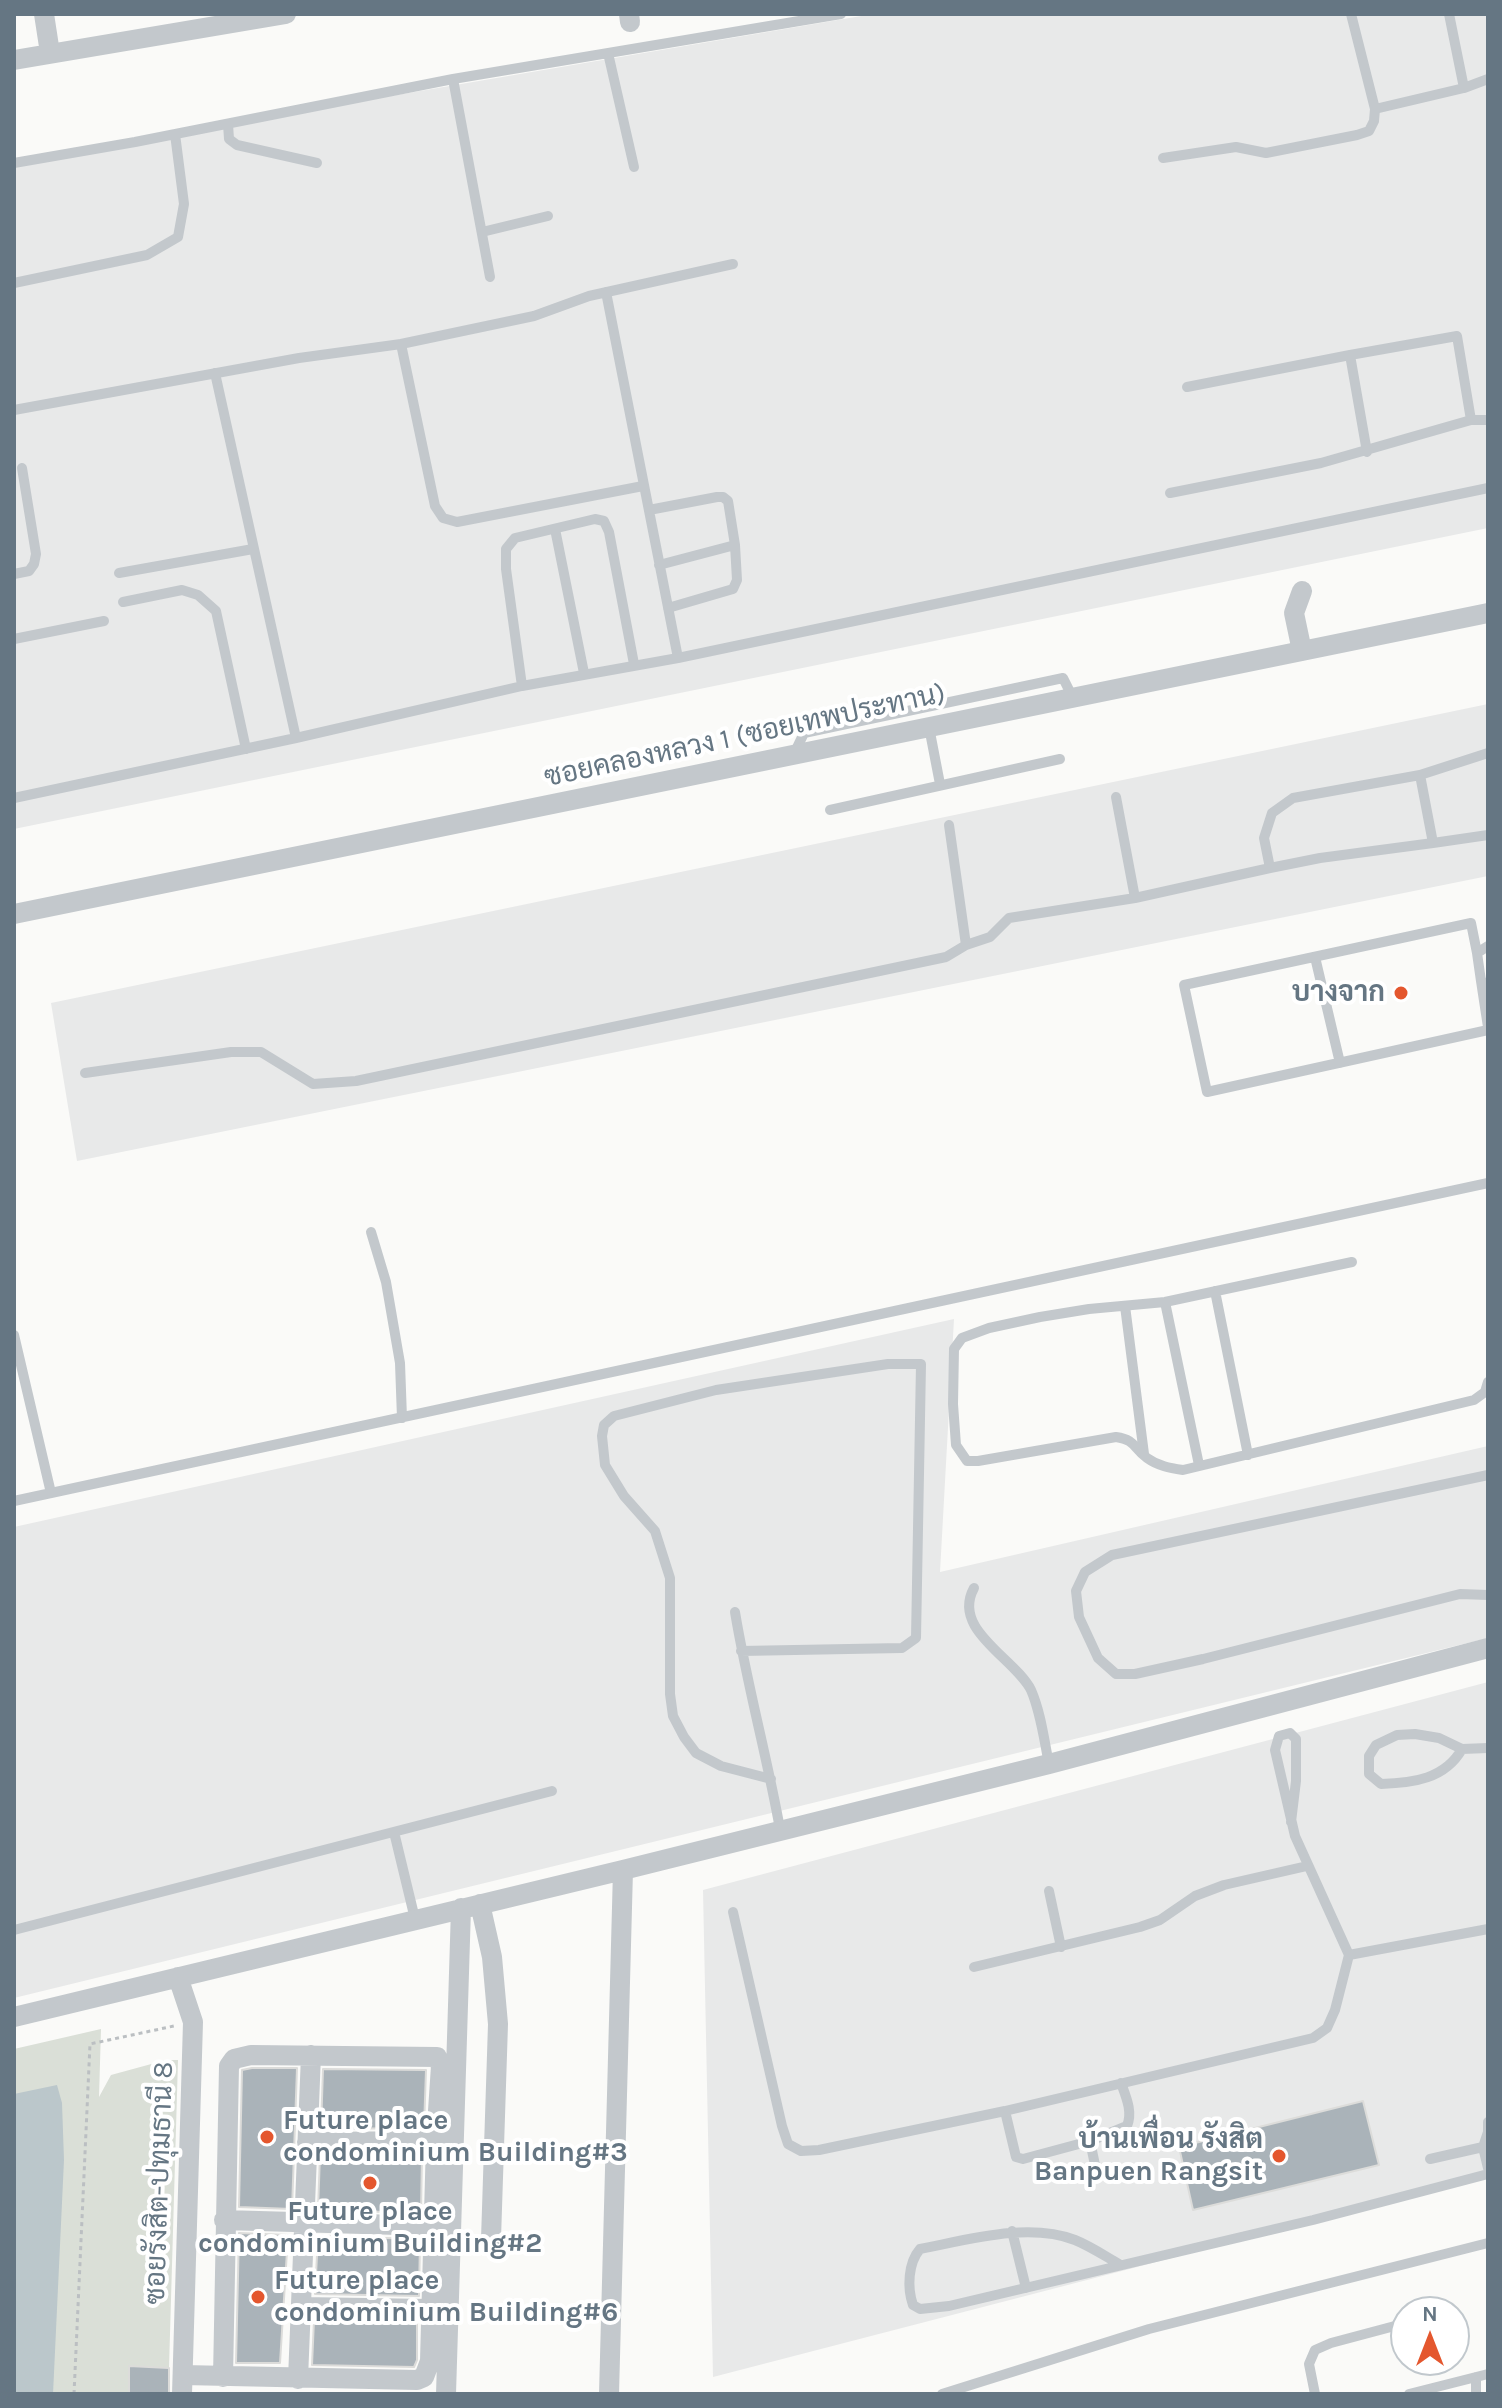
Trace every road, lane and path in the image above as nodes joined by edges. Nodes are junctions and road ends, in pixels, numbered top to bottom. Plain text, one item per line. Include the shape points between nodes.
1 (44, 14) edge
2 (286, 14) edge
3 (841, 14) edge
4 (1351, 14) edge
5 (1449, 14) edge
6 (50, 53) junction
7 (608, 53) junction
8 (14, 60) edge
9 (453, 79) junction
10 (1488, 79) edge
11 (1464, 88) junction
12 (1375, 109) junction
13 (228, 124) junction
14 (175, 134) junction
15 (1163, 158) dead end
16 (14, 163) edge
17 (317, 163) dead end
18 (634, 167) dead end
19 (548, 216) dead end
20 (482, 232) junction
21 (733, 264) dead end
22 (490, 277) dead end
23 (14, 283) edge
24 (606, 292) junction
25 (401, 344) junction
26 (1350, 355) junction
27 (215, 373) junction
28 (1187, 387) dead end
29 (14, 410) edge
30 (1471, 420) junction
31 (1488, 420) edge
32 (1367, 452) junction
33 (22, 468) dead end
34 (643, 486) junction
35 (1488, 488) edge
36 (1170, 493) dead end
37 (649, 510) junction
38 (555, 529) junction
39 (735, 545) junction
40 (253, 549) junction
41 (659, 565) junction
42 (119, 573) dead end
43 (14, 574) edge
44 (1302, 591) dead end
45 (123, 602) dead end
46 (668, 608) junction
47 (1488, 613) edge
48 (104, 621) dead end
49 (14, 639) edge
50 (1302, 651) junction
51 (678, 658) junction
52 (634, 664) junction
53 (584, 673) junction
54 (522, 686) junction
55 (1073, 698) junction
56 (929, 727) junction
57 (296, 738) junction
58 (246, 749) junction
59 (1488, 753) edge
60 (794, 754) junction
61 (1060, 759) dead end
62 (1420, 775) junction
63 (940, 784) junction
64 (1116, 797) dead end
65 (14, 798) edge
66 (830, 810) dead end
67 (949, 825) dead end
68 (1488, 835) edge
69 (1433, 843) junction
70 (1270, 868) junction
71 (1135, 898) junction
72 (14, 914) edge
73 (966, 945) junction
74 (1488, 946) edge
75 (1477, 953) junction
76 (1315, 957) junction
77 (1484, 982) edge
78 (1488, 1029) edge
79 (1340, 1063) junction
80 (85, 1073) dead end
81 (1488, 1183) edge
82 (371, 1232) dead end
83 (1352, 1262) dead end
84 (1215, 1291) junction
85 (1165, 1302) junction
86 (1125, 1306) junction
87 (14, 1335) edge
88 (1488, 1382) edge
89 (402, 1418) junction
90 (1248, 1455) junction
91 (1144, 1456) junction
92 (1199, 1465) junction
93 (1488, 1475) edge
94 (51, 1493) junction
95 (14, 1501) edge
96 (974, 1588) dead end
97 (1488, 1595) edge
98 (735, 1612) dead end
99 (1488, 1648) edge
100 (741, 1651) junction
101 (1488, 1748) edge
102 (1462, 1749) junction
103 (1049, 1764) junction
104 (771, 1779) junction
105 (552, 1791) dead end
106 (1291, 1822) junction
107 (780, 1829) junction
108 (394, 1832) junction
109 (1307, 1866) junction
110 (623, 1870) junction
111 (1049, 1891) dead end
112 (470, 1906) junction
113 (733, 1912) dead end
114 (415, 1919) junction
115 (1488, 1929) edge
116 (14, 1930) edge
117 (1061, 1947) junction
118 (1349, 1955) junction
119 (974, 1967) dead end
120 (178, 1977) junction
121 (14, 2017) edge
122 (193, 2022) junction
123 (311, 2055) junction
124 (1121, 2083) junction
125 (1005, 2111) junction
126 (1488, 2122) edge
127 (436, 2141) junction
128 (1090, 2141) junction
129 (307, 2142) junction
130 (1483, 2147) junction
131 (1430, 2159) dead end
132 (1095, 2165) dead end
133 (1488, 2168) edge
134 (1488, 2174) edge
135 (188, 2209) junction
136 (224, 2214) junction
137 (304, 2223) junction
138 (433, 2226) junction
139 (1012, 2231) junction
140 (491, 2239) dead end
141 (1488, 2243) edge
142 (1119, 2264) junction
143 (1026, 2288) junction
144 (301, 2307) junction
145 (430, 2309) junction
146 (1390, 2327) edge
147 (1488, 2374) edge
148 (223, 2377) junction
149 (1476, 2377) junction
150 (298, 2379) junction
151 (182, 2385) edge
152 (74, 2394) edge
153 (446, 2394) edge
154 (609, 2394) edge
155 (942, 2394) edge
156 (1315, 2394) edge
157 (1409, 2394) edge
158 (1476, 2394) edge

1 - 6 street
2 - 6 street
3 - 7 lane
4 - 12 lane
5 - 11 lane
6 - 8 street
7 - 9 lane
7 - 18 lane
9 - 13 lane
9 - 20 lane
10 - 11 lane
11 - 12 lane
12 - 15 lane via 1369,131 1357,135 1266,153 1236,147
13 - 14 lane
13 - 17 lane via 229,139 237,145
14 - 16 lane
14 - 23 lane via 184,204 178,237 147,255
19 - 20 lane
20 - 22 lane
21 - 24 lane
24 - 25 lane via 534,316
24 - 34 lane
25 - 27 lane
25 - 34 lane via 435,506 443,518 457,522
26 - 28 lane
26 - 30 lane via 1457,336
26 - 32 lane
27 - 29 lane
27 - 40 lane
30 - 31 lane
30 - 32 lane
32 - 36 lane
33 - 43 lane via 36,554 29,571
34 - 37 lane
35 - 51 lane
37 - 39 lane via 723,497
37 - 41 lane
38 - 52 lane via 604,521
38 - 53 lane
38 - 54 lane via 515,538 506,549
39 - 41 lane
39 - 46 lane via 733,589
40 - 42 lane
40 - 57 lane
41 - 46 lane
44 - 50 street via 1294,613
45 - 58 lane via 182,590 198,595 216,611
46 - 51 lane
47 - 50 street, ซอยคลองหลวง 1 (ซอยเทพประทาน)
48 - 49 lane
50 - 55 street, ซอยคลองหลวง 1 (ซอยเทพประทาน)
51 - 52 lane
52 - 53 lane
53 - 54 lane
54 - 57 lane
55 - 56 street, ซอยคลองหลวง 1 (ซอยเทพประทาน)
55 - 60 lane via 1063,678 804,733
56 - 60 street, ซอยคลองหลวง 1 (ซอยเทพประทาน)
56 - 63 lane
57 - 58 lane
58 - 65 lane
59 - 62 lane
60 - 72 street, ซอยคลองหลวง 1 (ซอยเทพประทาน)
61 - 63 lane
62 - 69 lane
62 - 70 lane via 1293,798 1272,813 1264,838
63 - 66 lane
64 - 71 lane
67 - 73 lane
68 - 69 lane
69 - 70 lane
70 - 71 lane
71 - 73 lane via 1009,918 990,937
73 - 80 lane via 946,957 356,1081 313,1084 261,1052
74 - 75 lane
75 - 76 lane via 1471,923
75 - 77 lane
76 - 79 lane
76 - 79 lane via 1184,985 1207,1092
77 - 78 lane
78 - 79 lane
81 - 89 lane
82 - 89 lane via 400,1363
83 - 84 lane
84 - 85 lane
84 - 90 lane
85 - 86 lane
85 - 92 lane
86 - 91 lane
86 - 91 lane via 1040,1317 962,1338 952,1367 956,1445 967,1461 978,1461 1116,1437 1127,1439
87 - 94 lane
88 - 90 lane via 1474,1400
89 - 94 lane
90 - 92 lane
91 - 92 lane via 1163,1467 1183,1470
93 - 97 lane via 1112,1555 1085,1572 1076,1591 1079,1617 1098,1658 1116,1674 1203,1659 1460,1594
94 - 95 lane
96 - 103 lane via 969,1608 973,1621 1032,1693
98 - 100 lane
99 - 103 street
100 - 104 lane
100 - 104 lane via 902,1648 916,1638 921,1364 888,1364 716,1390 614,1416 604,1425 605,1465 655,1531 670,1578 673,1716 696,1753 721,1766
101 - 102 lane
102 - 102 lane via 1446,1770 1421,1779 1381,1784 1369,1774 1369,1756 1376,1745 1397,1735 1439,1738
103 - 107 street
104 - 107 lane
105 - 108 lane
106 - 106 lane via 1296,1739 1290,1733 1279,1736 1275,1750
106 - 109 lane
107 - 110 street
108 - 114 lane
108 - 116 lane
109 - 117 lane via 1224,1885 1195,1896 1160,1920
109 - 118 lane
110 - 112 street
110 - 154 street
111 - 117 lane
112 - 114 street
112 - 140 street via 492,1957 498,2024
112 - 153 street
113 - 125 lane via 788,2144 801,2151 819,2150
114 - 120 street
115 - 118 lane
117 - 119 lane
118 - 124 lane via 1335,2010 1327,2028 1313,2038
120 - 121 street
120 - 122 street, ซอยรังสิต-ปทุมธานี 8
122 - 135 street, ซอยรังสิต-ปทุมธานี 8
122 - 152 path via 90,2044
123 - 127 street via 437,2057 441,2066
123 - 129 street
123 - 136 street via 251,2055 234,2059 229,2066
124 - 125 lane
124 - 128 lane via 1127,2126
125 - 128 lane via 1016,2157
126 - 130 lane
127 - 129 street
127 - 138 street
128 - 132 lane
129 - 137 street
130 - 131 lane
130 - 133 lane
134 - 142 lane
135 - 136 street
135 - 151 street, ซอยรังสิต-ปทุมธานี 8
136 - 137 street
136 - 148 street
137 - 138 street
137 - 144 street
138 - 145 street
139 - 142 lane via 1074,2240
139 - 143 lane
139 - 143 lane via 920,2249 912,2259 909,2296 913,2305 929,2309
141 - 155 lane via 1149,2329
142 - 143 lane
144 - 145 street
144 - 150 street
145 - 150 street via 430,2361 424,2377
146 - 156 lane via 1315,2350 1309,2364
147 - 149 lane
148 - 150 street
148 - 151 street
149 - 157 lane
149 - 158 lane

